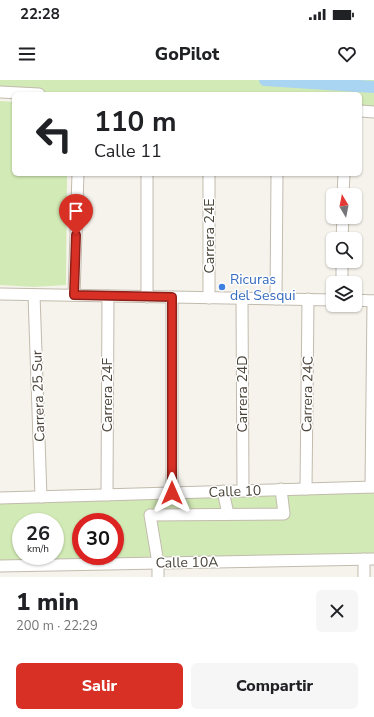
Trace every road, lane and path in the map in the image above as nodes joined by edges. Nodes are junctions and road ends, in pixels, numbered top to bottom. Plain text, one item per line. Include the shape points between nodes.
1 (0, 92) edge
2 (12, 93) edge
3 (362, 112) edge
4 (374, 112) edge
5 (78, 176) edge
6 (148, 176) edge
7 (209, 176) edge
8 (277, 176) edge
9 (344, 176) edge
10 (343, 188) edge
11 (0, 294) edge
12 (34, 295) junction
13 (74, 295) junction
14 (108, 296) junction
15 (147, 297) junction
16 (172, 297) junction
17 (210, 298) junction
18 (242, 298) junction
19 (276, 299) junction
20 (308, 300) junction
21 (326, 300) edge
22 (362, 300) edge
23 (373, 301) edge
24 (372, 487) edge
25 (281, 489) junction
26 (306, 489) junction
27 (223, 491) junction
28 (243, 491) junction
29 (172, 493) junction
30 (107, 495) junction
31 (41, 497) junction
32 (0, 498) edge
33 (228, 514) junction
34 (369, 559) edge
35 (158, 563) junction
36 (0, 566) edge
37 (158, 577) edge
38 (364, 577) edge

1 - 2 street
3 - 4 street
5 - 13 street
6 - 15 street
7 - 17 street, Carrera 24E
8 - 19 street
9 - 10 street
11 - 12 street
12 - 13 street
12 - 31 street, Carrera 25 Sur
13 - 14 street
14 - 15 street
14 - 30 street, Carrera 24F
15 - 16 street
16 - 17 street
16 - 29 street
17 - 18 street
18 - 19 street
18 - 28 street, Carrera 24D
19 - 20 street
20 - 21 street
20 - 26 street, Carrera 24C
22 - 23 street
23 - 24 street
24 - 26 street, Calle 10
25 - 26 street, Calle 10
25 - 28 street, Calle 10
25 - 33 street via 284,514
27 - 28 street, Calle 10
27 - 29 street, Calle 10
27 - 33 street
29 - 30 street, Calle 10
30 - 31 street, Calle 10
31 - 32 street, Calle 10
33 - 35 street via 150,515
34 - 35 street, Calle 10A
34 - 38 street
35 - 36 street, Calle 10A
35 - 37 street

